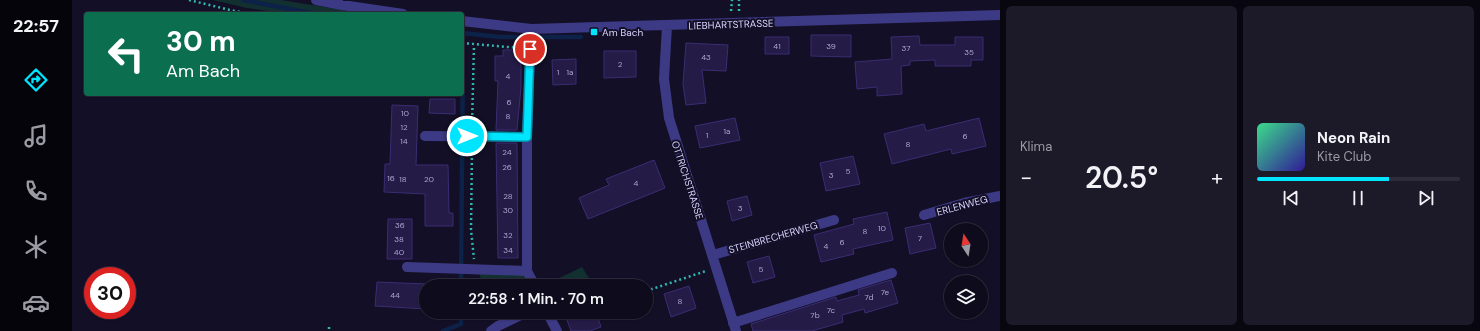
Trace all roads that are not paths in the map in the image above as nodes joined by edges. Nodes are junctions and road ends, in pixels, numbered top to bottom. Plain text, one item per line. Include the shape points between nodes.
1 (316, 0) edge
2 (389, 12) edge
3 (1000, 15) edge
4 (464, 22) edge
5 (667, 26) junction
6 (531, 39) junction
7 (425, 136) dead end
8 (527, 137) junction
9 (1000, 196) edge
10 (924, 215) dead end
11 (834, 220) dead end
12 (713, 255) junction
13 (407, 267) dead end
14 (528, 271) junction
15 (892, 273) dead end
16 (532, 279) edge
17 (512, 319) edge
18 (551, 319) edge
19 (734, 327) edge
20 (491, 331) edge
21 (557, 331) edge

1 - 2 street
3 - 5 street, LIEBHARTSTRASSE
4 - 6 street, LIEBHARTSTRASSE
5 - 6 street, LIEBHARTSTRASSE
5 - 12 street, OTTRICHSTRASSE via 664,79 669,118
6 - 8 street
7 - 8 street
8 - 14 street
9 - 10 street, ERLENWEG
11 - 12 street, STEINBRECHERWEG
12 - 19 street, OTTRICHSTRASSE
13 - 14 street
14 - 16 street
15 - 19 street
17 - 20 street
18 - 21 street

